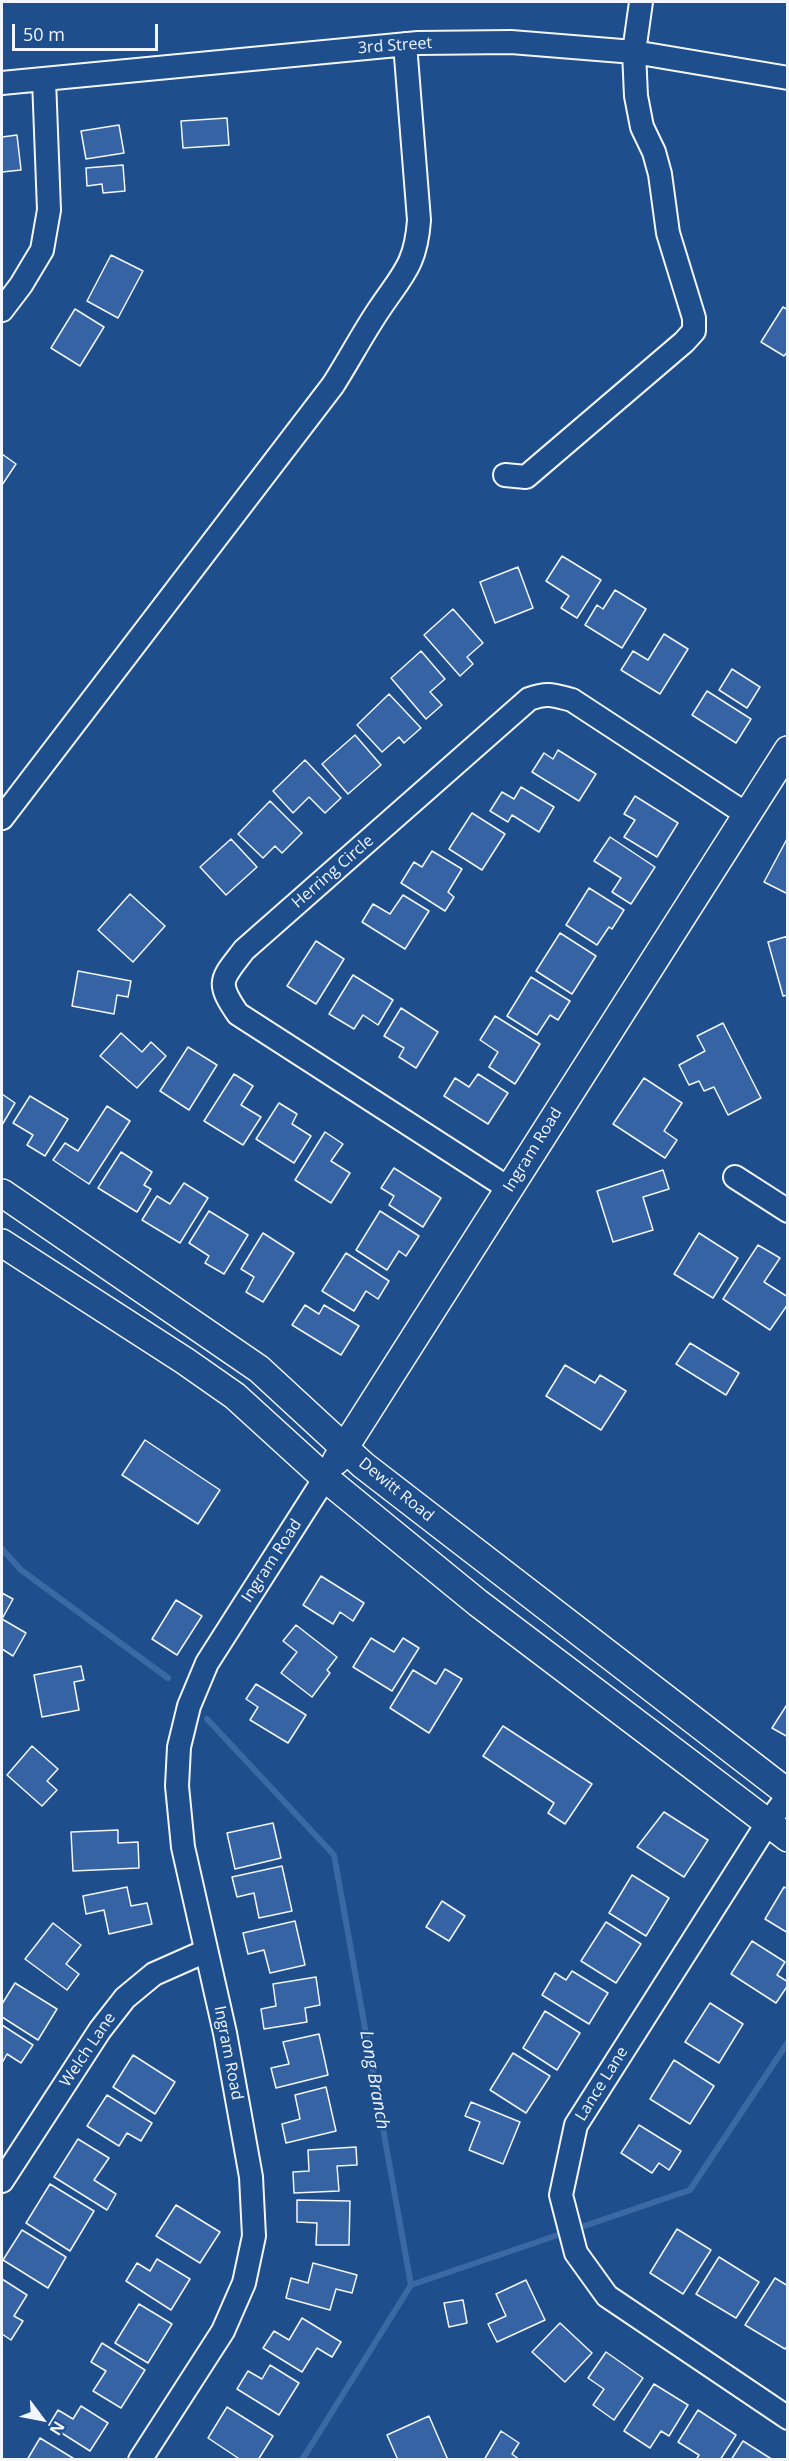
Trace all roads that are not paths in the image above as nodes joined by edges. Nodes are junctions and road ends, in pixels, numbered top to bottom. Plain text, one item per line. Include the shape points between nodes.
1 (641, 2) edge
2 (405, 44) junction
3 (634, 52) junction
4 (788, 78) edge
5 (44, 79) junction
6 (2, 83) edge
7 (2, 310) edge
8 (505, 475) dead end
9 (788, 750) edge
10 (746, 814) junction
11 (2, 818) edge
12 (735, 1177) dead end
13 (508, 1188) junction
14 (2, 1193) edge
15 (788, 1211) edge
16 (2, 1243) edge
17 (281, 1389) junction
18 (260, 1418) junction
19 (345, 1447) junction
20 (325, 1478) junction
21 (788, 1795) edge
22 (777, 1831) edge
23 (206, 1952) junction
24 (2, 2181) edge
25 (788, 2418) edge
26 (140, 2460) edge

1 - 3 street
2 - 3 street, 3rd Street via 511,42
2 - 5 street, 3rd Street
2 - 11 street via 419,220 411,264 333,385
3 - 4 street, 3rd Street
3 - 8 street via 642,127 660,174 668,233 694,318 694,331 526,477
5 - 6 street, 3rd Street
5 - 7 street via 49,210 42,250
9 - 10 main road, Ingram Road
10 - 13 main road, Ingram Road
10 - 13 street, Herring Circle via 572,700 546,693 529,699 244,950 224,977 224,994 238,1014
12 - 15 street
13 - 19 main road, Ingram Road
14 - 17 main road, Dewitt Road via 259,1369
16 - 18 main road via 185,1361
17 - 18 main road
17 - 19 main road, Dewitt Road
18 - 20 main road
19 - 20 main road, Ingram Road
19 - 21 main road, Dewitt Road via 363,1465
20 - 22 main road via 478,1603
20 - 23 street, Ingram Road via 207,1663 189,1706 179,1748 177,1786 183,1847
21 - 22 street, Lance Lane
22 - 25 street, Lance Lane via 576,2125 561,2195 576,2253 607,2296
23 - 24 street, Welch Lane via 154,1974 124,1998
23 - 26 street, Ingram Road via 251,2177 254,2236 244,2283 223,2331

